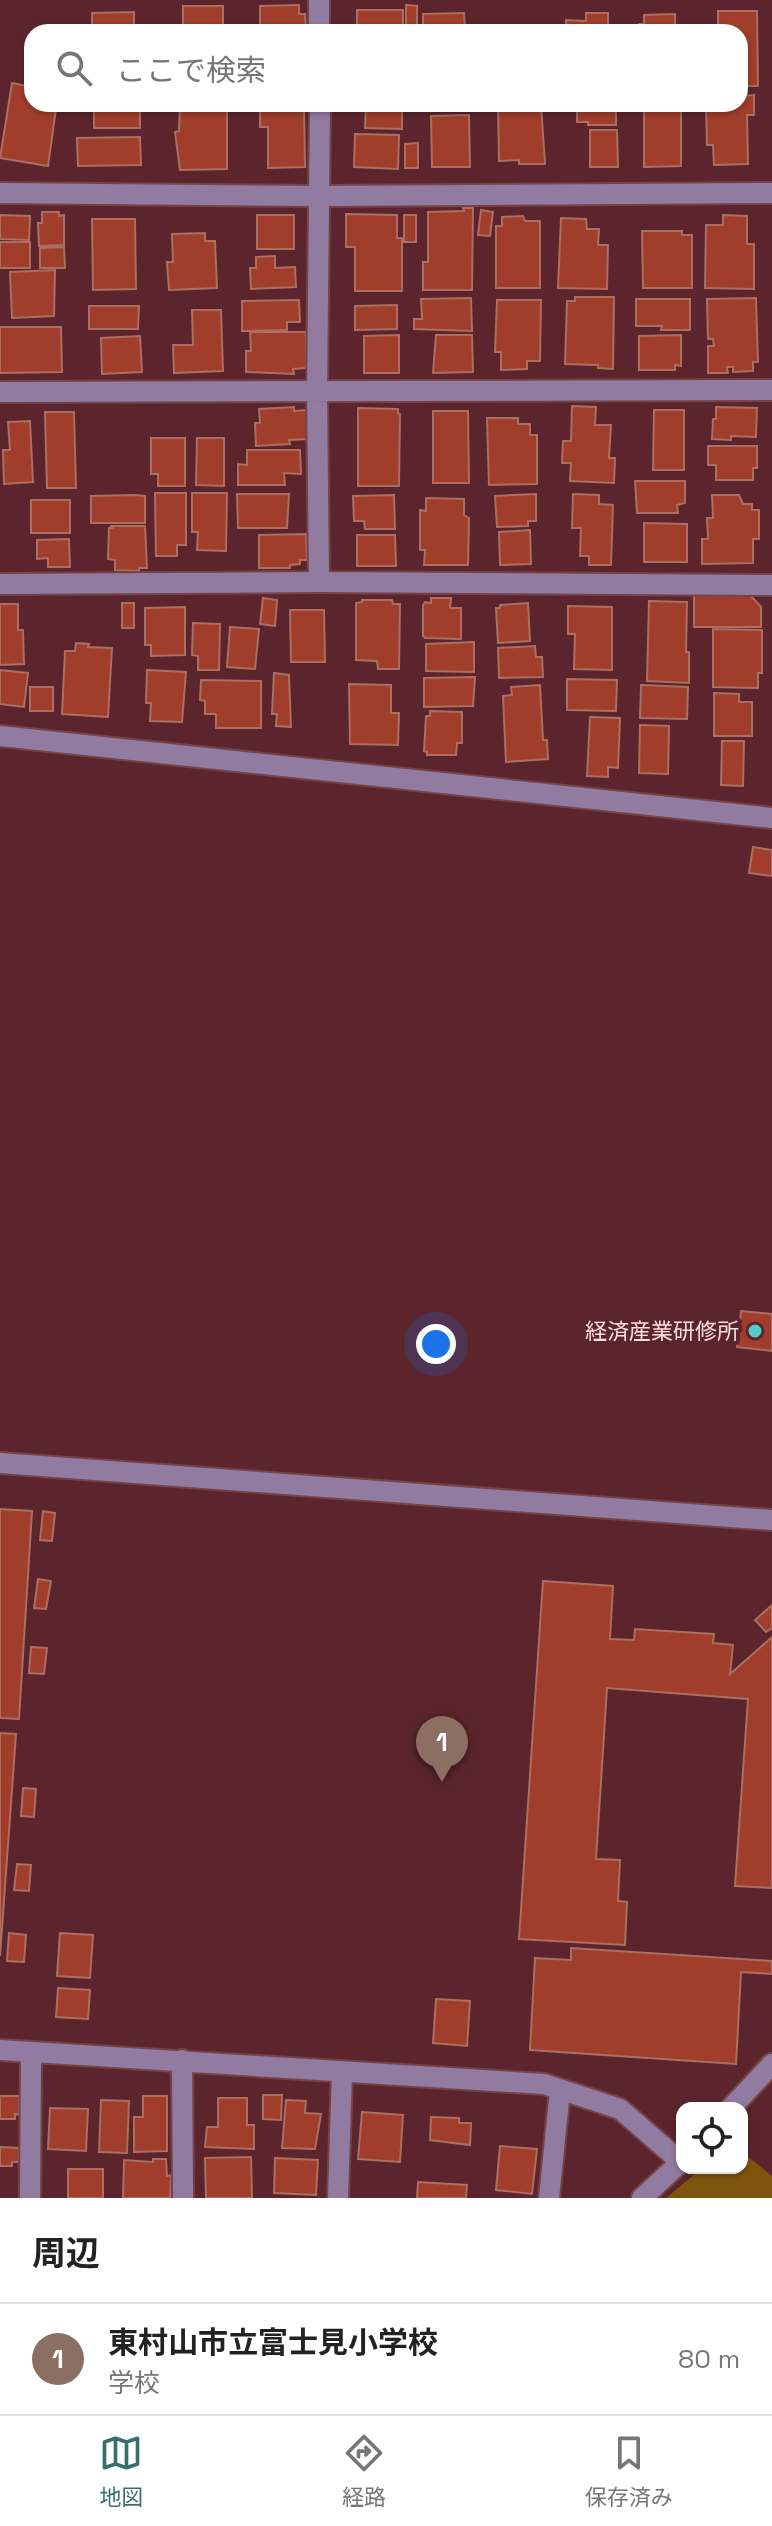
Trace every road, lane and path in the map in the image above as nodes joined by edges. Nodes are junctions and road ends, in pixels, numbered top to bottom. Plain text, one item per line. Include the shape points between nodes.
1 (319, 0) edge
2 (319, 24) edge
3 (320, 112) edge
4 (0, 193) edge
5 (772, 193) edge
6 (320, 196) junction
7 (772, 390) edge
8 (0, 392) edge
9 (317, 393) junction
10 (319, 582) junction
11 (0, 584) edge
12 (772, 585) edge
13 (0, 736) edge
14 (772, 818) edge
15 (0, 1463) edge
16 (772, 1520) edge
17 (0, 2050) edge
18 (31, 2052) junction
19 (182, 2060) junction
20 (772, 2064) edge
21 (342, 2071) junction
22 (560, 2090) junction
23 (737, 2102) edge
24 (676, 2157) edge
25 (676, 2167) edge
26 (30, 2198) edge
27 (183, 2198) edge
28 (338, 2198) edge
29 (549, 2198) edge
30 (642, 2198) edge

1 - 2 street
3 - 6 street
4 - 6 street
5 - 6 street
6 - 9 street
7 - 9 street
8 - 9 street
9 - 10 street
10 - 11 street
10 - 12 street
13 - 14 street
15 - 16 street
17 - 18 street
18 - 19 street
18 - 26 street
19 - 21 street
19 - 27 street
20 - 23 street
21 - 22 street via 544,2084
21 - 28 street
22 - 24 street via 620,2109
22 - 29 street
25 - 30 street

